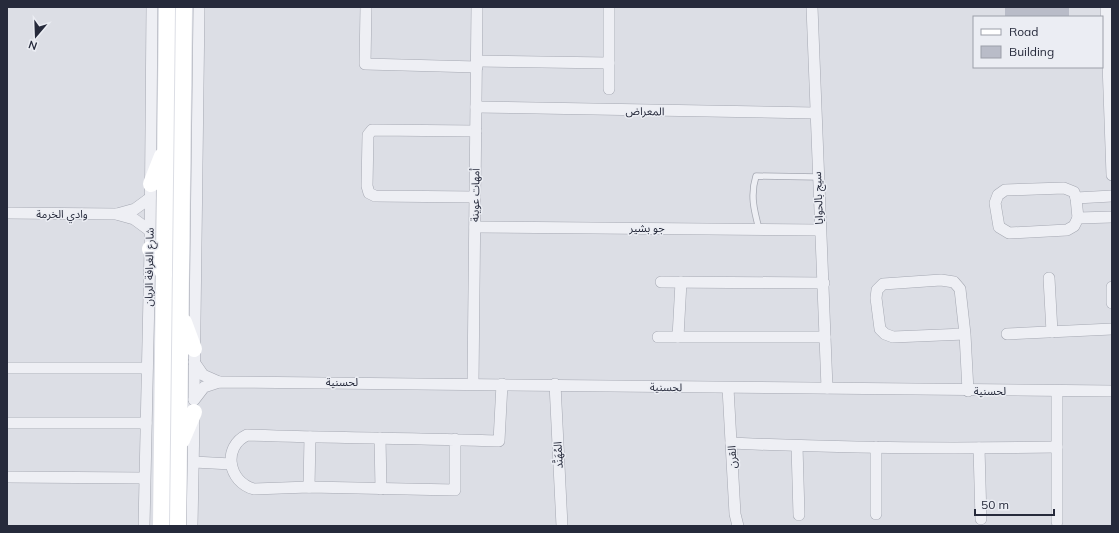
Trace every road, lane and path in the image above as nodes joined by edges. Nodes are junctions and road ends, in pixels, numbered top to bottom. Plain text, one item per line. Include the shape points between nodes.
1 (152, 7) edge
2 (167, 7) edge
3 (188, 7) edge
4 (366, 7) edge
5 (478, 7) edge
6 (609, 7) edge
7 (812, 7) edge
8 (1106, 7) edge
9 (609, 63) junction
10 (477, 64) junction
11 (609, 89) dead end
12 (476, 107) junction
13 (815, 113) junction
14 (476, 131) junction
15 (1111, 135) edge
16 (165, 147) junction
17 (1112, 174) edge
18 (818, 177) junction
19 (150, 191) junction
20 (1112, 196) edge
21 (475, 197) junction
22 (1076, 198) junction
23 (7, 213) edge
24 (116, 214) junction
25 (1112, 217) edge
26 (1078, 218) junction
27 (475, 227) junction
28 (759, 229) junction
29 (149, 230) junction
30 (819, 230) junction
31 (150, 249) junction
32 (164, 275) junction
33 (1049, 278) dead end
34 (661, 282) dead end
35 (681, 282) junction
36 (824, 282) junction
37 (1112, 287) edge
38 (1112, 303) edge
39 (180, 312) junction
40 (1112, 329) edge
41 (1052, 332) junction
42 (965, 334) junction
43 (1007, 334) dead end
44 (658, 337) dead end
45 (678, 337) junction
46 (825, 337) junction
47 (194, 356) junction
48 (7, 368) edge
49 (147, 368) junction
50 (219, 382) junction
51 (473, 383) junction
52 (502, 384) junction
53 (555, 384) junction
54 (728, 388) junction
55 (826, 388) junction
56 (968, 391) junction
57 (1057, 391) junction
58 (1112, 391) edge
59 (194, 406) junction
60 (7, 423) edge
61 (146, 423) junction
62 (310, 437) junction
63 (380, 438) junction
64 (455, 439) junction
65 (731, 443) junction
66 (797, 446) junction
67 (876, 447) junction
68 (1057, 447) junction
69 (178, 448) junction
70 (979, 448) junction
71 (194, 462) junction
72 (231, 464) junction
73 (7, 477) edge
74 (144, 478) junction
75 (309, 487) junction
76 (381, 489) junction
77 (876, 514) dead end
78 (799, 515) dead end
79 (981, 519) dead end
80 (1057, 522) dead end
81 (194, 524) edge
82 (144, 526) edge
83 (161, 526) edge
84 (178, 526) edge
85 (562, 526) edge
86 (738, 526) edge

1 - 19 street, شارع الغرافة الريان
2 - 16 main road, شارع الغرافة الريان
3 - 39 main road
3 - 47 street
4 - 10 street via 366,64
5 - 10 street, أمهات عوينة
6 - 9 street
7 - 13 street, سيج بالحوايا
8 - 15 street
9 - 10 street
9 - 11 street
10 - 12 street, أمهات عوينة
12 - 13 street, المعراض
12 - 14 street, أمهات عوينة
13 - 18 street, سيج بالحوايا
14 - 21 street, أمهات عوينة
14 - 21 street via 372,130 368,134 367,186 370,193 375,196
15 - 17 street
16 - 19 main road
16 - 32 main road, شارع الغرافة الريان
18 - 28 lane via 756,176 752,203
18 - 30 street, سيج بالحوايا
19 - 24 street, وادي الخرمة via 135,209
19 - 29 street, شارع الغرافة الريان
20 - 22 street
21 - 27 street, أمهات عوينة
22 - 26 street
22 - 26 street via 1074,192 1064,188 1005,190 998,194 995,202 999,227 1009,233 1066,230 1074,226
23 - 24 street, وادي الخرمة
24 - 29 street, وادي الخرمة via 134,219
25 - 26 street
27 - 28 street, جو بشير
27 - 51 street, أمهات عوينة
28 - 30 street, جو بشير
29 - 31 street, شارع الغرافة الريان
30 - 36 street, سيج بالحوايا
31 - 32 main road
31 - 49 street, شارع الغرافة الريان
32 - 83 main road, شارع الغرافة الريان
33 - 41 street
34 - 35 street
35 - 36 street
35 - 45 street
36 - 46 street, سيج بالحوايا
37 - 38 street
39 - 47 main road
39 - 69 main road
40 - 41 street
41 - 43 street
42 - 42 street via 960,289 954,282 941,280 883,284 877,290 880,329 885,334 892,337
42 - 56 street
44 - 45 street
45 - 46 street
46 - 55 street, سيج بالحوايا
47 - 50 street, لحسنية via 203,375
47 - 59 street
48 - 49 street
49 - 61 street, شارع الغرافة الريان
50 - 51 street, لحسنية
50 - 59 street, لحسنية via 204,387
51 - 52 street, لحسنية
52 - 53 street, لحسنية
52 - 64 street via 500,440
53 - 54 street, لحسنية
53 - 85 street, المُهَنَّد
54 - 55 street, لحسنية
54 - 65 street, القرن
55 - 56 street, لحسنية
56 - 57 street, لحسنية
57 - 58 street, لحسنية
57 - 68 street
59 - 69 main road
59 - 71 street
60 - 61 street
61 - 74 street, شارع الغرافة الريان
62 - 63 street
62 - 72 street via 247,435 238,440 232,450
62 - 75 street
63 - 64 street
63 - 76 street
64 - 76 street via 455,490
65 - 66 street
65 - 86 street, القرن
66 - 67 street
66 - 78 street
67 - 70 street
67 - 77 street
68 - 70 street
68 - 80 street
69 - 84 main road
70 - 79 street
71 - 72 street
71 - 81 street
72 - 75 street via 236,479 246,487
73 - 74 street
74 - 82 street, شارع الغرافة الريان
75 - 76 street

